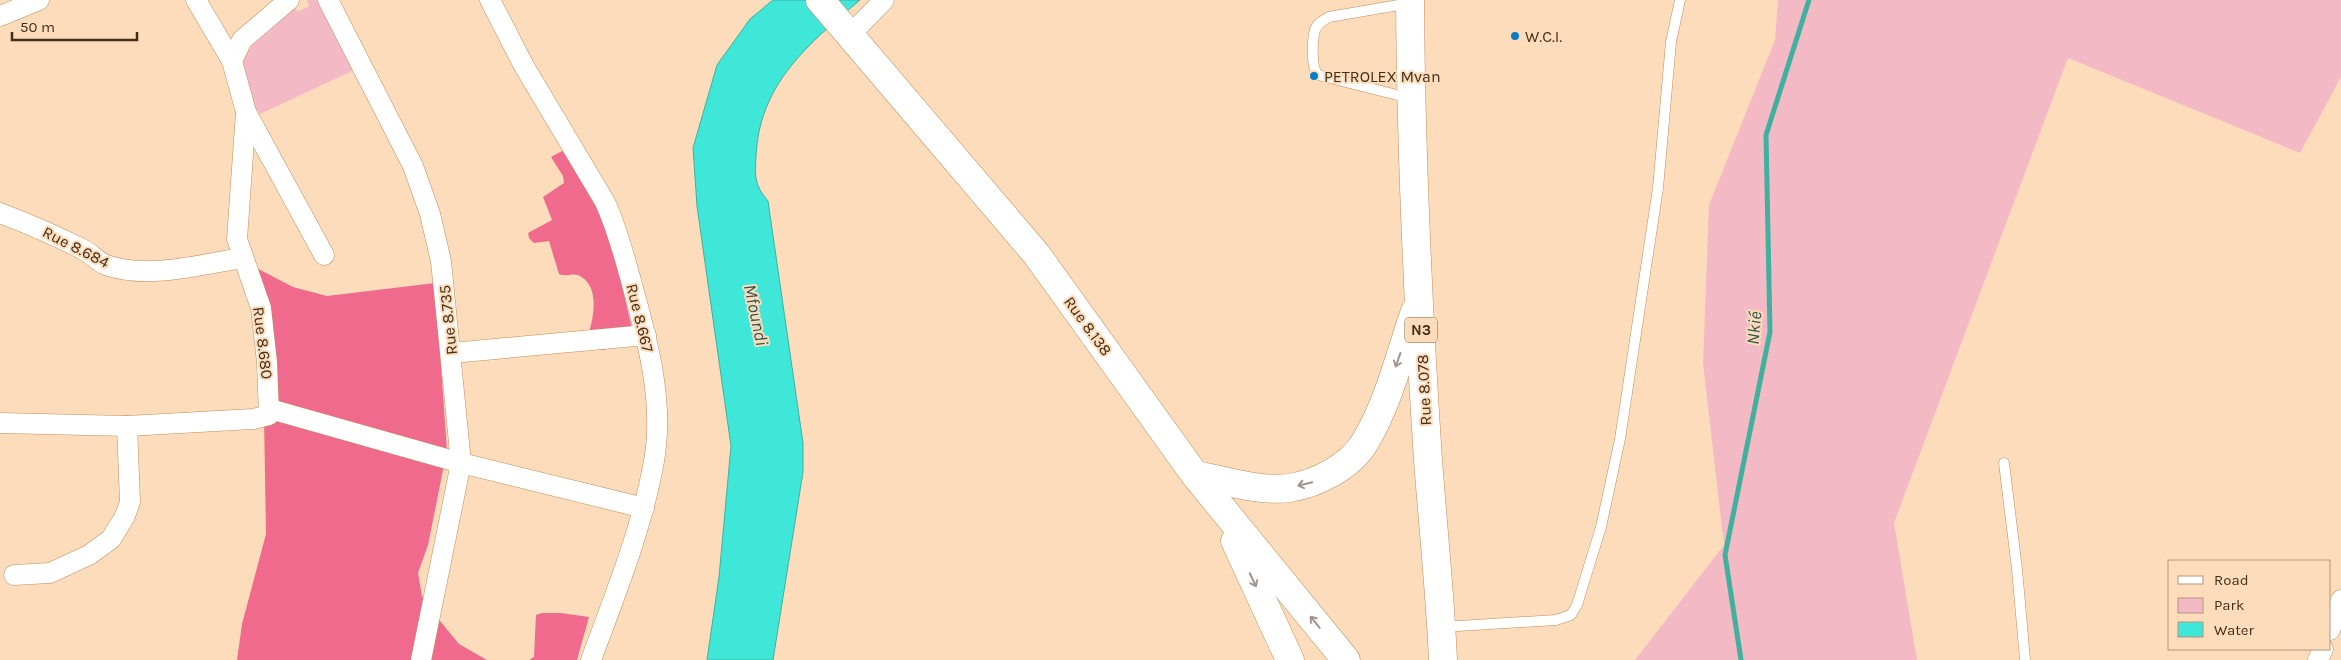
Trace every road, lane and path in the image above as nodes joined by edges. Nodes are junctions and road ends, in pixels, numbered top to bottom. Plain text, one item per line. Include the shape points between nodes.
1 (39, 0) edge
2 (196, 0) edge
3 (289, 0) edge
4 (328, 0) edge
5 (490, 0) edge
6 (820, 0) edge
7 (884, 0) edge
8 (1680, 0) edge
9 (1410, 2) edge
10 (0, 16) edge
11 (847, 31) junction
12 (232, 61) junction
13 (1410, 98) junction
14 (246, 112) junction
15 (0, 213) edge
16 (324, 255) dead end
17 (243, 258) junction
18 (1419, 298) junction
19 (646, 335) junction
20 (452, 353) junction
21 (270, 409) junction
22 (0, 424) edge
23 (127, 426) junction
24 (2004, 463) dead end
25 (461, 464) junction
26 (1195, 475) junction
27 (1217, 504) junction
28 (644, 508) junction
29 (14, 575) dead end
30 (2341, 600) edge
31 (1442, 627) junction
32 (2331, 627) edge
33 (421, 660) edge
34 (592, 660) edge
35 (1290, 660) edge
36 (1346, 660) edge
37 (1443, 660) edge
38 (2025, 660) edge

1 - 10 street
2 - 12 street, Rue 8.680
3 - 12 street via 242,40
4 - 20 street, Rue 8.735 via 412,166 430,214 441,261
5 - 19 street, Rue 8.667 via 524,66 605,202
6 - 11 main road, Rue 8.138
7 - 11 street
8 - 31 lane via 1671,42 1658,188 1620,439 1601,527 1577,605 1571,615 1556,620
9 - 13 main road, Rue 8.078 / N3
9 - 13 lane via 1321,21 1315,28 1313,65 1318,75
11 - 26 main road, Rue 8.138 via 1037,255
12 - 14 street, Rue 8.680
13 - 18 main road, Rue 8.078 / N3
14 - 16 street
14 - 17 street, Rue 8.680 via 237,239
15 - 17 street, Rue 8.684 via 41,229 105,264 130,270 154,271
17 - 21 street, Rue 8.680 via 261,308
18 -> 26 main road via 1384,401 1364,444 1347,460 1318,480 1288,488 1247,485
18 - 31 main road, Rue 8.078 / N3
19 - 20 street
19 - 28 street, Rue 8.667 via 656,419 654,458
20 - 25 street, Rue 8.735
21 - 23 street via 269,416 253,419
21 - 25 street
22 - 23 street
23 - 29 street via 130,502 111,539 89,555 50,573
24 - 38 lane
25 - 28 street
25 - 33 street, Rue 8.735
26 - 27 main road, Rue 8.138
27 -> 35 main road
36 -> 27 main road, Rue 8.138
28 - 34 street, Rue 8.667
30 - 32 street
31 - 37 main road, Rue 8.078 / N3

